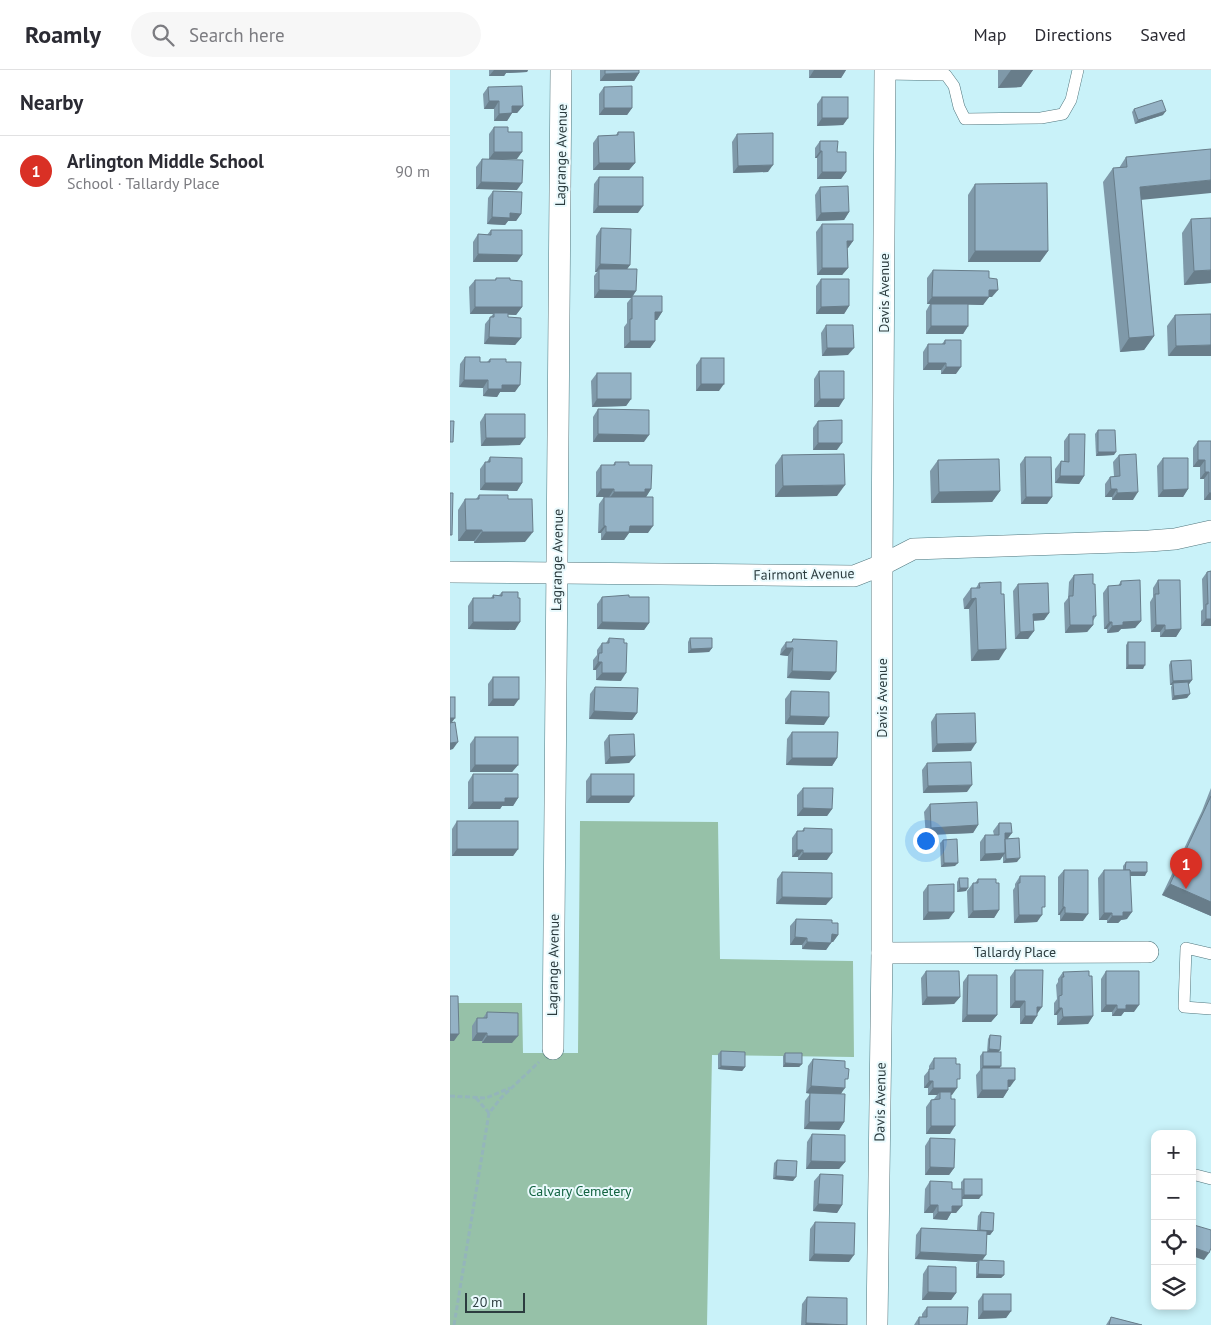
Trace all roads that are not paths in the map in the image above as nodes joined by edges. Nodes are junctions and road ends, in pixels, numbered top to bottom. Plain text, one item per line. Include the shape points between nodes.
1 (561, 70) edge
2 (1078, 70) edge
3 (885, 72) edge
4 (1211, 530) edge
5 (882, 565) junction
6 (450, 572) edge
7 (557, 573) junction
8 (1148, 952) dead end
9 (882, 953) junction
10 (1211, 954) edge
11 (1211, 1009) edge
12 (553, 1049) road end
13 (1196, 1175) edge
14 (1211, 1179) edge
15 (877, 1325) edge

1 - 7 street, Lagrange Avenue
2 - 3 lane via 1063,114 965,119 954,86 946,75
3 - 5 street, Davis Avenue
4 - 5 street, Fairmont Avenue via 1148,541 913,548
5 - 7 street, Fairmont Avenue via 854,576
5 - 9 street, Davis Avenue
6 - 7 street, Fairmont Avenue
7 - 12 street, Lagrange Avenue
8 - 9 street, Tallardy Place
9 - 15 street, Davis Avenue
10 - 11 lane via 1186,948 1184,1007
13 - 14 lane

